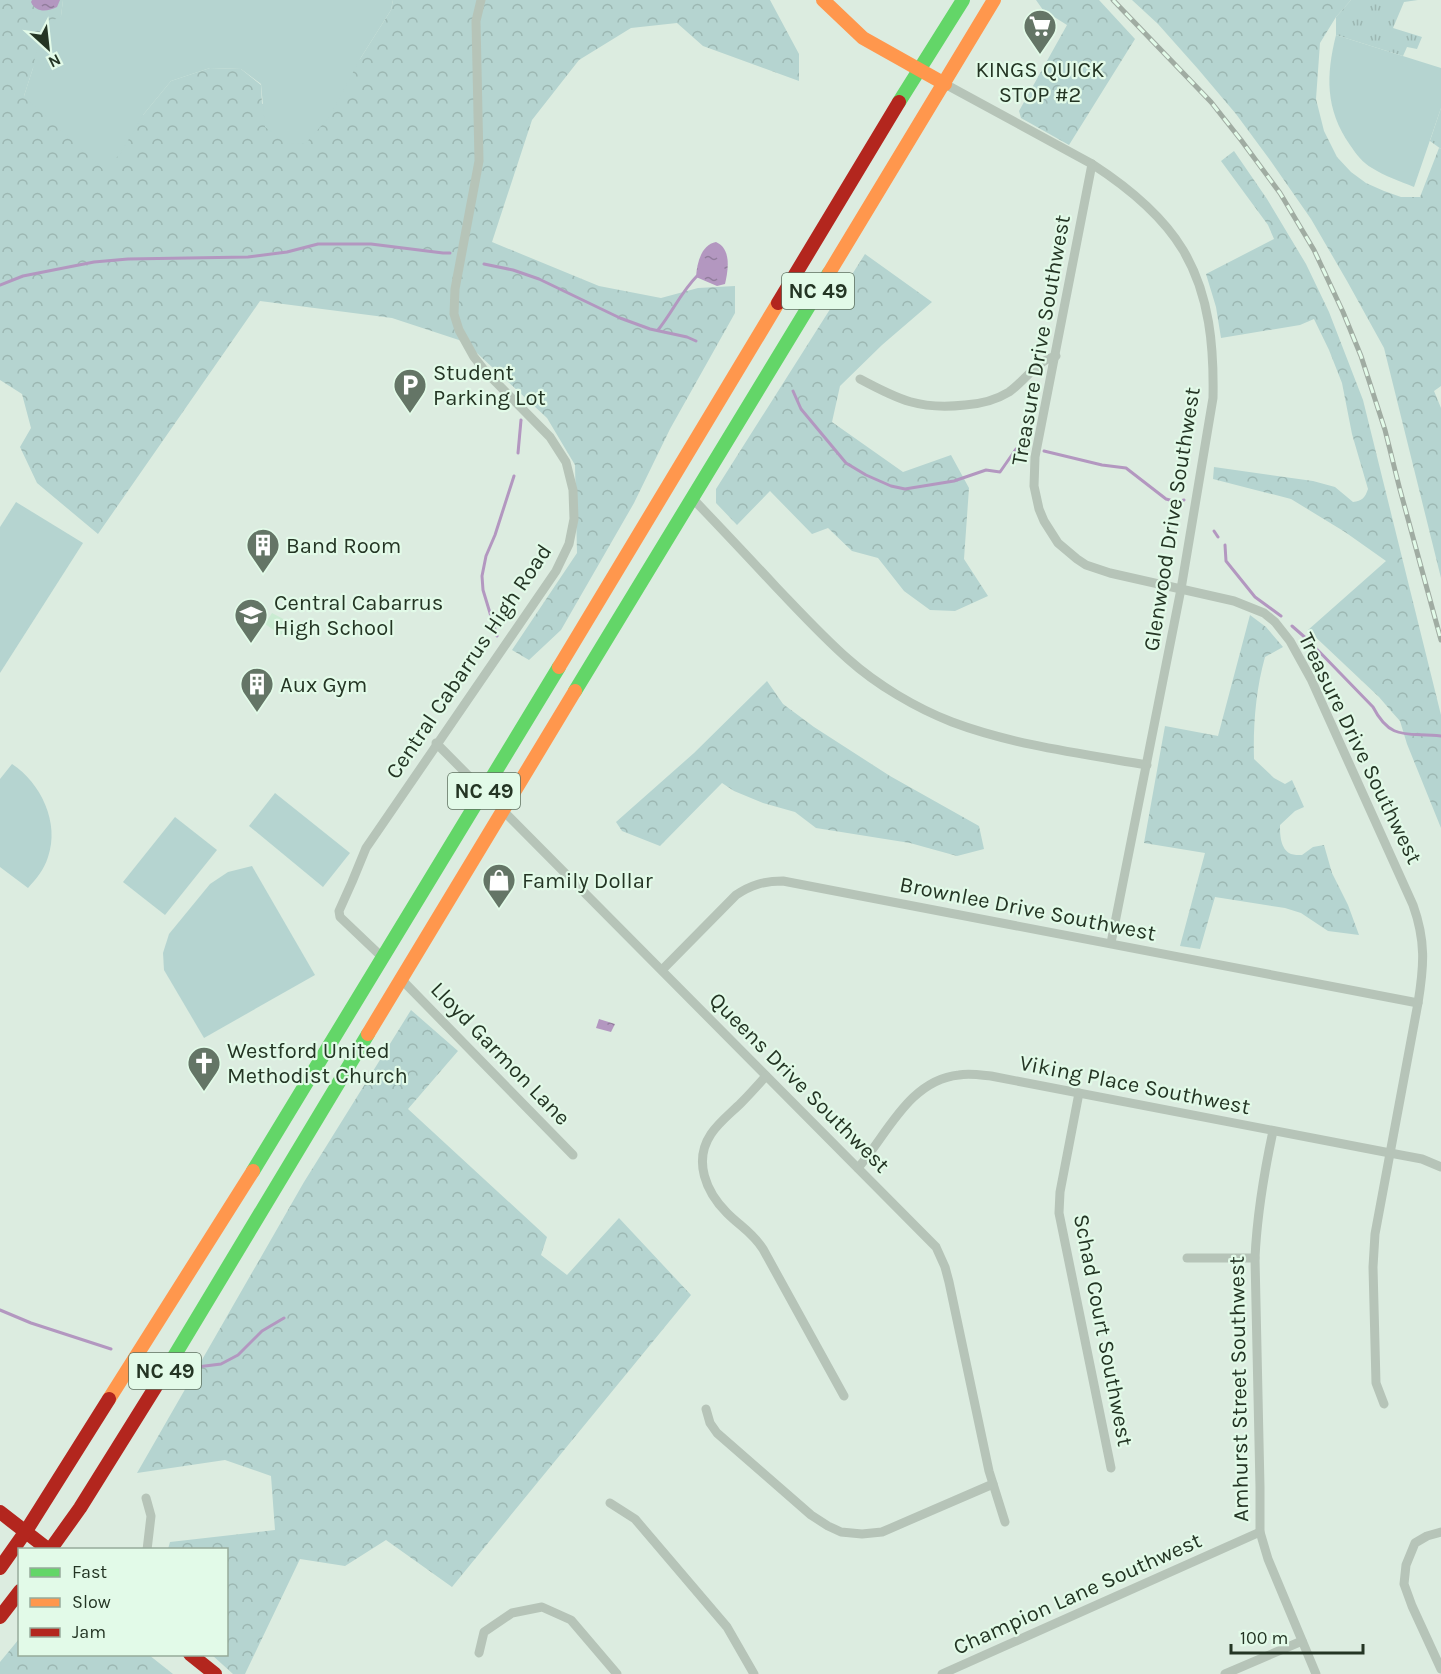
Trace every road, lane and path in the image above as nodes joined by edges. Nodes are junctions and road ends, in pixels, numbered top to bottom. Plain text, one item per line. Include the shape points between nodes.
1 (481, 0) edge
2 (823, 0) edge
3 (963, 0) edge
4 (994, 0) edge
5 (920, 70) junction
6 (945, 84) junction
7 (1092, 165) junction
8 (1056, 356) junction
9 (860, 379) dead end
10 (693, 499) junction
11 (1181, 589) junction
12 (436, 743) junction
13 (1147, 765) junction
14 (483, 792) junction
15 (504, 811) junction
16 (1111, 944) junction
17 (382, 957) junction
18 (662, 970) junction
19 (401, 979) junction
20 (1418, 1003) junction
21 (766, 1076) junction
22 (1078, 1093) junction
23 (1273, 1131) junction
24 (1390, 1153) junction
25 (573, 1155) dead end
26 (1441, 1167) edge
27 (858, 1168) junction
28 (257, 1191) junction
29 (1187, 1258) dead end
30 (1255, 1258) junction
31 (844, 1395) dead end
32 (1384, 1404) dead end
33 (706, 1409) dead end
34 (1112, 1468) dead end
35 (993, 1484) junction
36 (147, 1498) dead end
37 (610, 1503) dead end
38 (0, 1512) edge
39 (1005, 1522) dead end
40 (26, 1531) junction
41 (1260, 1532) junction
42 (1441, 1532) edge
43 (47, 1548) edge
44 (51, 1548) edge
45 (147, 1548) edge
46 (0, 1568) edge
47 (18, 1594) edge
48 (0, 1617) edge
49 (1302, 1641) junction
50 (479, 1653) dead end
51 (192, 1656) edge
52 (1441, 1669) edge
53 (215, 1674) edge
54 (617, 1674) edge
55 (754, 1674) edge
56 (942, 1674) edge
57 (1225, 1674) edge
58 (1316, 1674) edge

1 - 12 street, Central Cabarrus High Road via 476,21 479,161 455,289 454,315 474,357 559,450 573,490 574,519 556,571
2 - 5 main road via 863,38
3 - 5 main road, NC 49
4 - 6 main road, NC 49 / NC 49
5 - 6 main road
5 - 14 main road, NC 49
6 - 7 street, Glenwood Drive Southwest
6 - 10 main road, NC 49 / NC 49
7 - 8 street, Treasure Drive Southwest
7 - 11 street, Glenwood Drive Southwest via 1148,209 1183,249 1197,278 1209,320 1213,398
8 - 9 street via 1044,360 1007,393 976,404 924,406
8 - 11 street, Treasure Drive Southwest via 1035,457 1034,486 1044,521 1058,543 1086,565
10 - 13 street via 814,627 871,678 895,693 936,715 983,733
10 - 15 main road, NC 49 / NC 49
11 - 13 street, Glenwood Drive Southwest
11 - 20 street, Treasure Drive Southwest via 1234,601 1264,613 1297,651 1421,925 1423,971
12 - 14 street, Queens Drive Southwest
12 - 17 street, Central Cabarrus High Road via 366,848 339,911 340,917
13 - 16 street, Glenwood Drive Southwest
14 - 15 street, Queens Drive Southwest
14 - 17 main road, NC 49
15 - 18 street, Queens Drive Southwest
15 - 19 main road, NC 49
16 - 18 street, Brownlee Drive Southwest via 769,881 736,896
16 - 20 street, Brownlee Drive Southwest
17 - 28 main road, NC 49 via 285,1120
18 - 21 street, Queens Drive Southwest
19 - 25 street, Lloyd Garmon Lane
19 - 28 main road, NC 49
20 - 24 street, Treasure Drive Southwest
21 - 27 street, Queens Drive Southwest
21 - 31 street via 710,1135 704,1150 703,1175 708,1189 727,1213 763,1249
22 - 23 street, Viking Place Southwest
22 - 27 street, Viking Place Southwest via 972,1074 936,1081 914,1096
22 - 34 street, Schad Court Southwest via 1059,1213
23 - 24 street, Viking Place Southwest
23 - 30 street, Amhurst Street Southwest via 1262,1183
24 - 26 street, Viking Place Southwest
24 - 32 street, Treasure Drive Southwest via 1378,1211 1373,1267 1376,1383
27 - 35 street, Queens Drive Southwest via 930,1240 945,1267
28 - 40 main road, NC 49
28 - 44 main road, NC 49 via 184,1341
29 - 30 street
30 - 41 street, Amhurst Street Southwest
33 - 35 street via 717,1433 811,1515 841,1532 882,1533
35 - 39 street, Queens Drive Southwest
36 - 45 street via 151,1516
37 - 55 street via 635,1520 727,1627
38 - 40 main road
40 - 43 main road
40 - 46 main road, NC 49
41 - 49 street, Amhurst Street Southwest
41 - 56 street, Champion Lane Southwest
42 - 52 street via 1414,1543 1404,1584
47 - 48 main road
49 - 57 street
49 - 58 street, Amhurst Street Southwest
50 - 54 street via 484,1632 512,1613 542,1607 571,1620
51 - 53 main road

